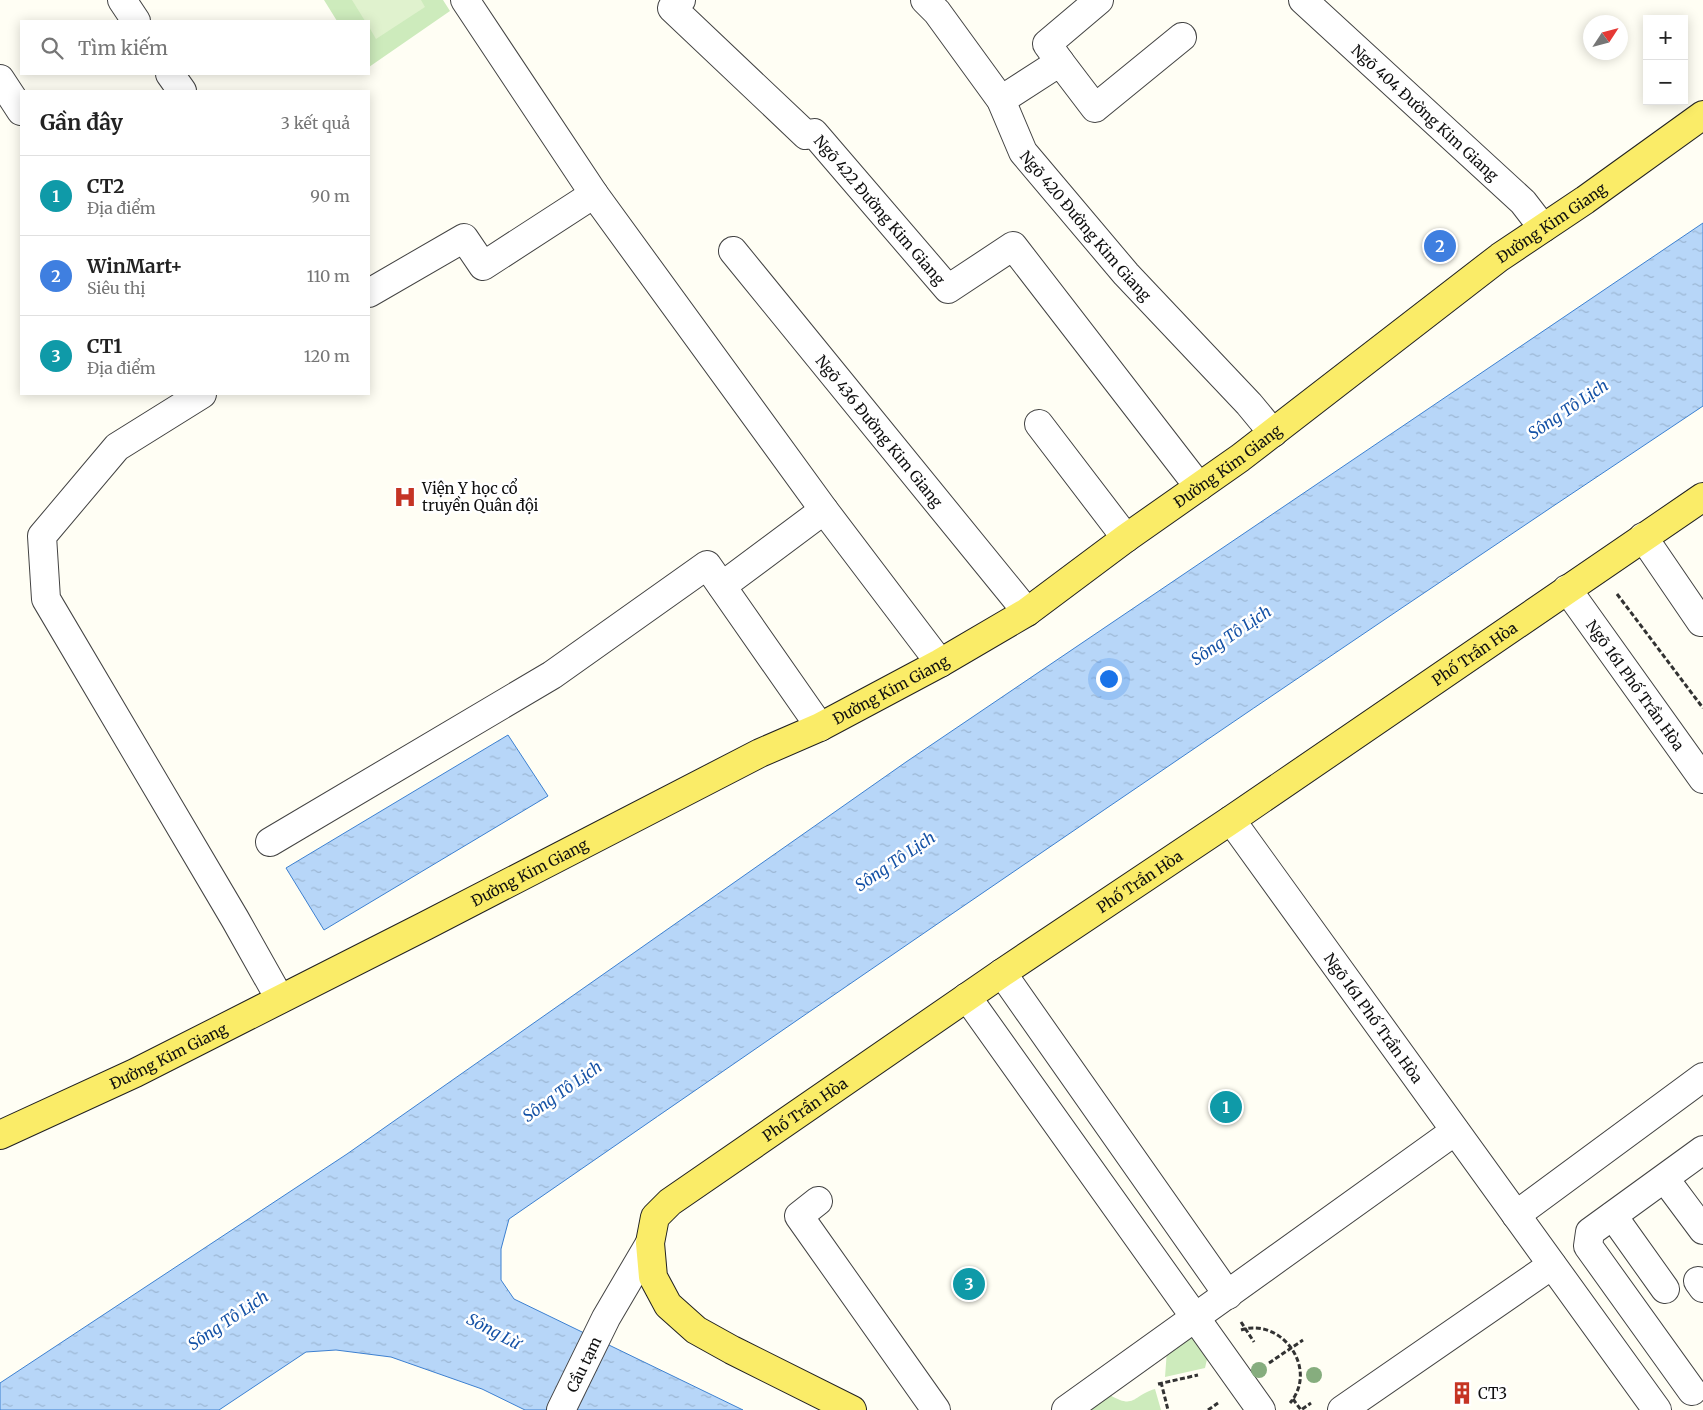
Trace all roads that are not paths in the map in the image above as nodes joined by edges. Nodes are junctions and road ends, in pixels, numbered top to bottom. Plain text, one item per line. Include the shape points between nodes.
1 (122, 0) edge
2 (465, 0) edge
3 (925, 0) edge
4 (1099, 0) edge
5 (1304, 0) edge
6 (672, 3) edge
7 (135, 20) edge
8 (1182, 38) dead end
9 (1060, 62) junction
10 (171, 75) edge
11 (0, 79) edge
12 (181, 90) edge
13 (1001, 100) junction
14 (20, 109) edge
15 (1703, 115) edge
16 (594, 194) junction
17 (1543, 228) junction
18 (733, 251) dead end
19 (370, 292) edge
20 (200, 395) edge
21 (1039, 424) dead end
22 (1272, 433) junction
23 (1200, 487) junction
24 (1703, 496) edge
25 (824, 510) junction
26 (1643, 537) junction
27 (1126, 538) junction
28 (722, 586) junction
29 (1567, 589) junction
30 (1027, 612) junction
31 (1701, 622) dead end
32 (940, 663) junction
33 (820, 727) junction
34 (1703, 779) edge
35 (1232, 820) junction
36 (270, 842) dead end
37 (1002, 973) junction
38 (968, 997) junction
39 (280, 999) junction
40 (1703, 1077) edge
41 (1455, 1131) junction
42 (0, 1135) edge
43 (1703, 1150) edge
44 (1665, 1178) junction
45 (818, 1201) dead end
46 (1516, 1215) junction
47 (1613, 1216) junction
48 (1703, 1230) edge
49 (650, 1243) junction
50 (1552, 1264) junction
51 (1665, 1289) dead end
52 (1228, 1295) junction
53 (1195, 1319) junction
54 (1698, 1387) edge
55 (561, 1410) edge
56 (852, 1410) edge
57 (936, 1410) edge
58 (1066, 1410) edge
59 (1261, 1410) edge
60 (1342, 1410) edge
61 (1657, 1410) edge
62 (1666, 1410) edge

1 - 7 street
2 - 16 street
3 - 13 street, Ngõ 420 Đường Kim Giang
4 - 9 street via 1047,44
5 - 17 street, Ngõ 404 Đường Kim Giang via 1523,202
6 - 23 street, Ngõ 422 Đường Kim Giang via 806,135 814,132 948,289 1012,246
8 - 9 street via 1095,108
9 - 13 street
10 - 12 street
11 - 14 street
13 - 22 street, Ngõ 420 Đường Kim Giang via 1024,152 1126,274 1249,404
15 - 17 main road, Đường Kim Giang
16 - 19 street via 483,266 464,238
16 - 25 street
17 - 22 main road, Đường Kim Giang via 1478,274
18 - 30 street, Ngõ 436 Đường Kim Giang
20 - 39 street via 117,448 42,536 46,598
21 - 27 street
22 - 23 main road, Đường Kim Giang
23 - 27 main road, Đường Kim Giang
24 - 26 main road, Phố Trần Hòa
25 - 28 street
25 - 32 street
26 - 29 main road, Phố Trần Hòa
26 - 31 street
27 - 30 main road, Đường Kim Giang
28 - 33 street
28 - 36 street via 707,565 552,675
29 - 34 street, Ngõ 161 Phố Trần Hòa
29 - 35 main road, Phố Trần Hòa
30 - 32 main road, Đường Kim Giang
32 - 33 main road, Đường Kim Giang
33 - 39 main road, Đường Kim Giang via 760,753
35 - 37 main road, Phố Trần Hòa
35 - 41 street, Ngõ 161 Phố Trần Hòa
37 - 38 main road, Phố Trần Hòa
37 - 52 street
38 - 49 main road, Phố Trần Hòa via 670,1202 655,1217
38 - 53 street
39 - 42 main road, Đường Kim Giang via 135,1073
40 - 46 street
41 - 46 street, Ngõ 161 Phố Trần Hòa
41 - 52 street
43 - 44 street
44 - 47 street
44 - 48 street
45 - 57 street via 798,1216
46 - 50 street, Ngõ 161 Phố Trần Hòa
47 - 51 street
47 - 54 street via 1590,1232 1588,1246
49 - 55 street, Cầu tạm via 606,1318
49 - 56 main road, Phố Trần Hòa via 653,1277 668,1305 696,1330
50 - 60 street
50 - 61 street, Ngõ 161 Phố Trần Hòa
52 - 53 street
53 - 58 street
53 - 59 street
54 - 62 street

